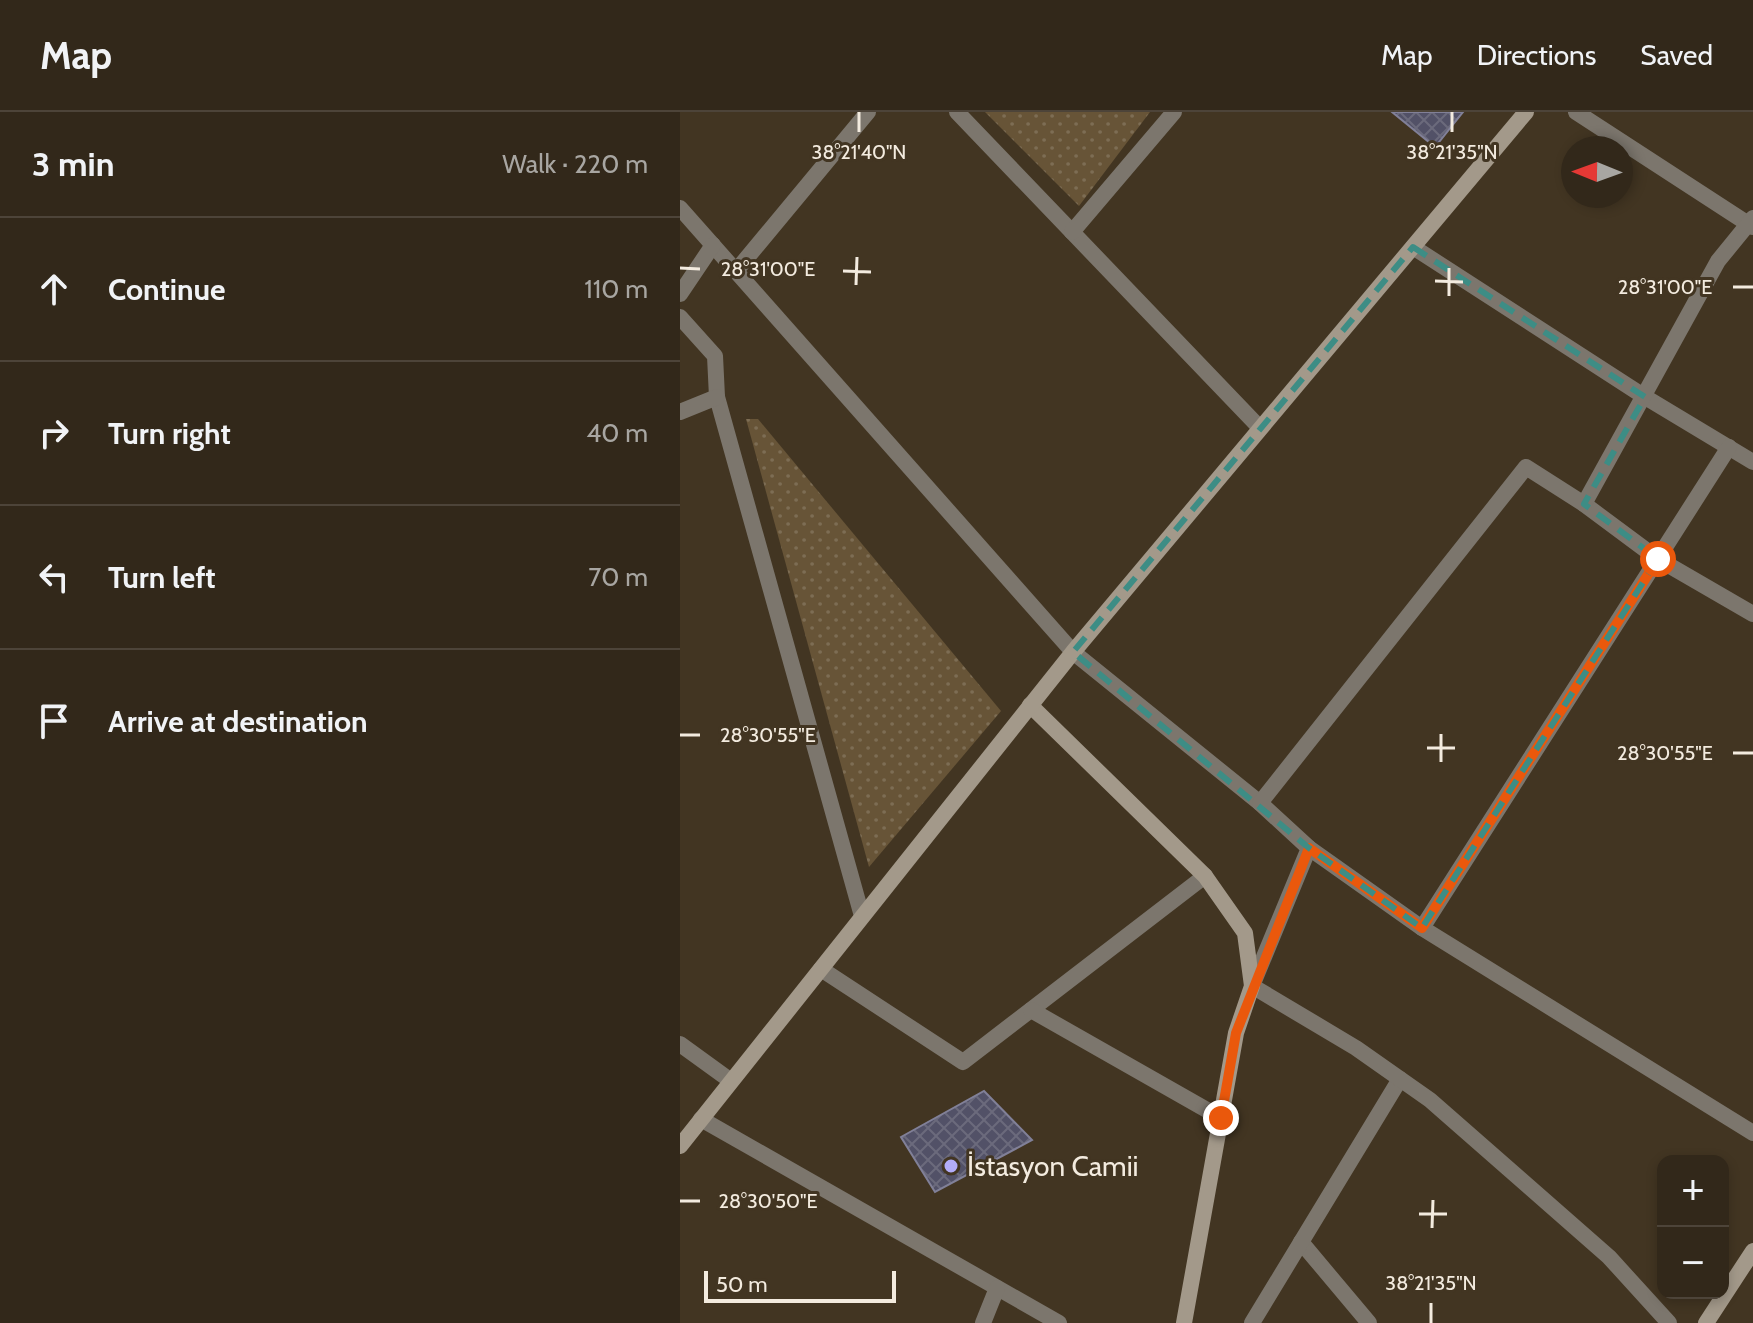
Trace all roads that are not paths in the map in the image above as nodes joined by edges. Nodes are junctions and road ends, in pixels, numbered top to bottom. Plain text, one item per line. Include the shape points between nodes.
1 (868, 112) edge
2 (957, 112) edge
3 (1174, 112) edge
4 (1526, 112) edge
5 (1576, 112) edge
6 (680, 208) edge
7 (1751, 223) edge
8 (1072, 232) junction
9 (713, 245) junction
10 (1413, 247) junction
11 (736, 271) junction
12 (680, 294) edge
13 (680, 317) edge
14 (717, 397) junction
15 (1645, 397) junction
16 (680, 412) edge
17 (1260, 428) junction
18 (1729, 447) junction
19 (1753, 462) edge
20 (1584, 504) junction
21 (1658, 559) junction
22 (1753, 614) edge
23 (1073, 652) junction
24 (1030, 705) junction
25 (1260, 803) junction
26 (1309, 848) junction
27 (1205, 876) junction
28 (862, 916) junction
29 (1422, 928) junction
30 (821, 969) junction
31 (1252, 986) junction
32 (1031, 1010) junction
33 (680, 1044) edge
34 (1400, 1079) junction
35 (731, 1081) junction
36 (1221, 1118) junction
37 (701, 1119) junction
38 (1750, 1124) edge
39 (680, 1146) edge
40 (1301, 1242) junction
41 (1753, 1251) edge
42 (997, 1288) junction
43 (983, 1323) edge
44 (1059, 1323) edge
45 (1184, 1323) edge
46 (1252, 1323) edge
47 (1369, 1323) edge
48 (1669, 1323) edge
49 (1706, 1323) edge

1 - 11 street
2 - 8 street
3 - 8 street
4 - 10 street
5 - 7 street
6 - 9 street
7 - 15 street via 1718,261
8 - 17 street
9 - 11 street
9 - 12 street
10 - 15 street
10 - 17 street
11 - 23 street
13 - 14 street via 715,356
14 - 16 street
14 - 28 street
15 - 18 street
15 - 20 street
17 - 23 street
18 - 19 street
18 - 21 street
20 - 21 street
20 - 25 street via 1526,467
21 - 22 street
21 - 29 street
23 - 24 street
23 - 25 street
24 - 27 street
24 - 28 street
25 - 26 street
26 - 29 street
26 - 31 street
27 - 31 street via 1245,933
27 - 32 street
28 - 30 street
29 - 38 street
30 - 32 street via 963,1062
30 - 35 street
31 - 34 street
31 - 36 street via 1236,1033
32 - 36 street
33 - 35 street
34 - 40 street
34 - 48 street via 1609,1257
35 - 37 street
36 - 45 street
37 - 39 street
37 - 42 street
40 - 46 street
40 - 47 street
41 - 49 street
42 - 43 street
42 - 44 street

